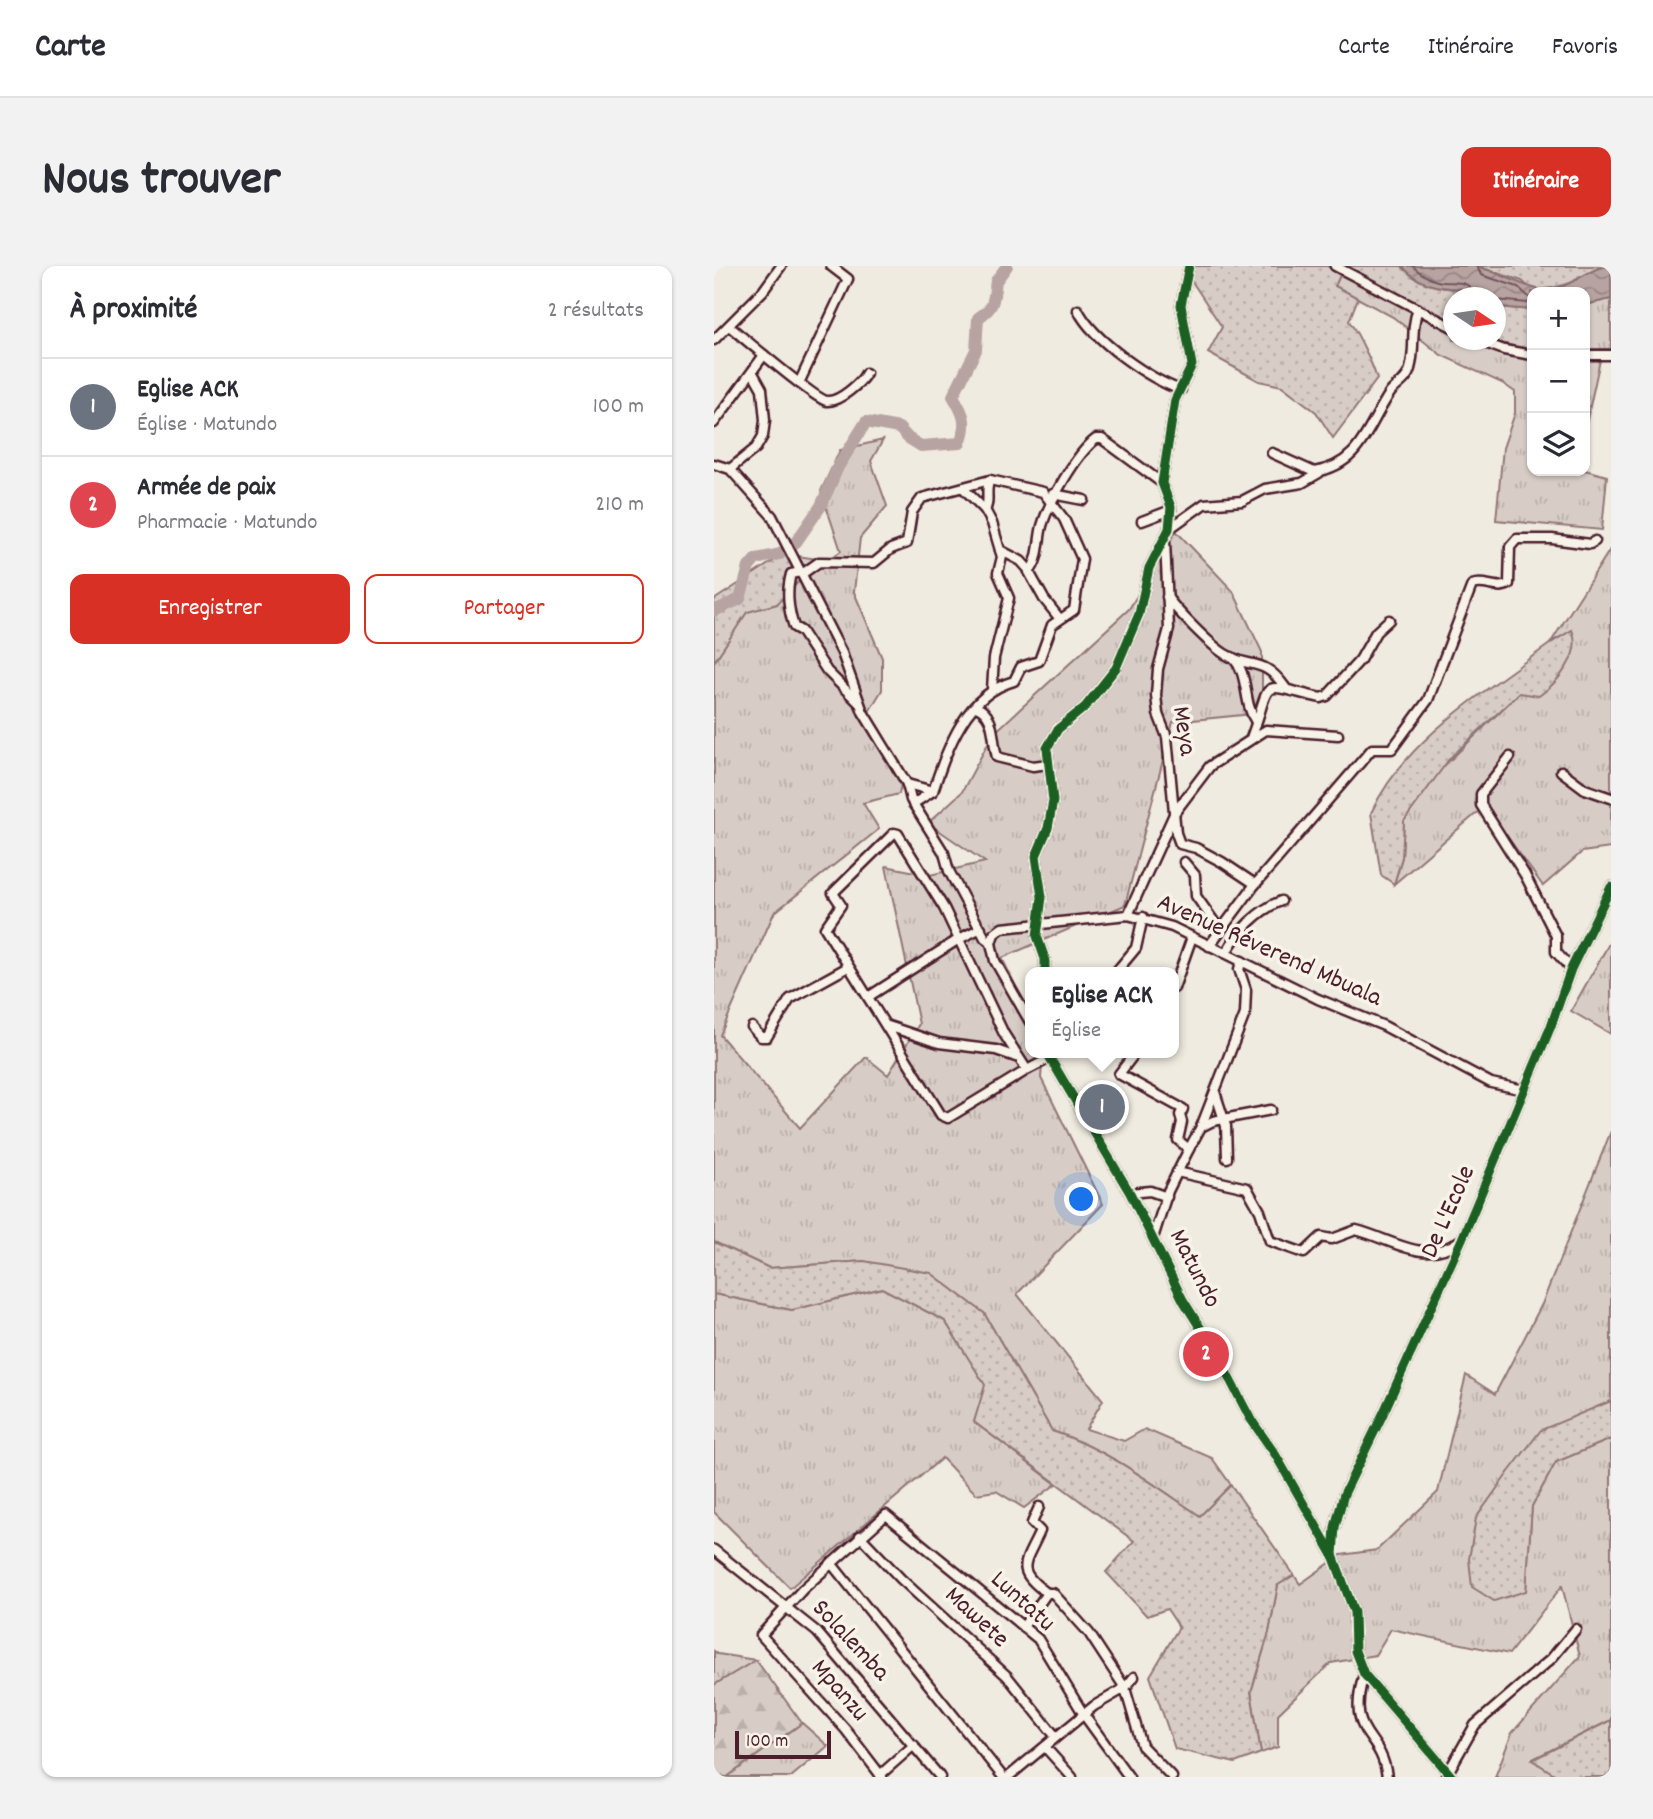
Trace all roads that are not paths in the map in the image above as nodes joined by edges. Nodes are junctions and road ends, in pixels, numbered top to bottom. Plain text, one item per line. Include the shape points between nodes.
1 (780, 266) edge
2 (831, 266) edge
3 (1189, 266) edge
4 (1335, 266) edge
5 (1418, 309) junction
6 (1078, 310) dead end
7 (1443, 322) edge
8 (729, 326) junction
9 (714, 340) edge
10 (1504, 350) edge
11 (1527, 354) edge
12 (764, 355) junction
13 (1590, 355) edge
14 (1611, 355) edge
15 (753, 373) junction
16 (866, 373) dead end
17 (800, 381) junction
18 (1181, 390) junction
19 (714, 423) edge
20 (1272, 453) dead end
21 (714, 464) edge
22 (730, 469) junction
23 (1321, 471) junction
24 (990, 480) junction
25 (1162, 483) junction
26 (963, 488) junction
27 (1056, 498) junction
28 (1084, 500) dead end
29 (985, 510) junction
30 (1171, 510) junction
31 (1142, 521) dead end
32 (1169, 529) junction
33 (1165, 539) junction
34 (1595, 541) dead end
35 (1000, 550) junction
36 (1029, 570) junction
37 (801, 573) junction
38 (1167, 597) junction
39 (1060, 619) junction
40 (1389, 620) dead end
41 (1232, 657) junction
42 (1285, 687) junction
43 (992, 690) junction
44 (860, 705) junction
45 (976, 707) junction
46 (1256, 722) junction
47 (1338, 735) dead end
48 (1250, 741) junction
49 (1510, 757) dead end
50 (1048, 764) junction
51 (1561, 771) dead end
52 (907, 783) junction
53 (933, 791) junction
54 (1611, 798) edge
55 (914, 804) junction
56 (1175, 812) junction
57 (1184, 862) dead end
58 (1255, 884) junction
59 (1611, 887) edge
60 (1281, 901) dead end
61 (1128, 915) junction
62 (1143, 917) junction
63 (1039, 923) junction
64 (982, 929) junction
65 (997, 930) junction
66 (1220, 930) junction
67 (1192, 937) junction
68 (959, 939) junction
69 (991, 943) junction
70 (1209, 946) junction
71 (1226, 953) junction
72 (1242, 961) junction
73 (848, 967) junction
74 (1045, 967) edge
75 (1120, 967) edge
76 (1571, 969) junction
77 (1179, 974) edge
78 (868, 997) junction
79 (1025, 1013) edge
80 (888, 1026) junction
81 (752, 1027) dead end
82 (1045, 1058) edge
83 (1051, 1058) edge
84 (1131, 1058) edge
85 (1019, 1059) junction
86 (1027, 1070) junction
87 (1524, 1090) junction
88 (1215, 1092) junction
89 (1271, 1110) dead end
90 (1224, 1119) junction
91 (1200, 1128) junction
92 (1189, 1149) junction
93 (1227, 1158) dead end
94 (1177, 1172) junction
95 (1130, 1193) junction
96 (1167, 1197) junction
97 (1154, 1235) junction
98 (1462, 1239) junction
99 (1039, 1507) dead end
100 (860, 1536) junction
101 (714, 1550) edge
102 (1333, 1555) junction
103 (831, 1563) junction
104 (1047, 1593) junction
105 (787, 1605) junction
106 (1023, 1627) junction
107 (1576, 1629) dead end
108 (1364, 1674) junction
109 (1134, 1677) dead end
110 (1125, 1688) junction
111 (1084, 1715) junction
112 (1056, 1737) junction
113 (914, 1745) junction
114 (1045, 1747) junction
115 (881, 1776) edge
116 (1449, 1776) edge
117 (940, 1777) edge
118 (1006, 1777) edge
119 (1072, 1777) edge
120 (1129, 1777) edge
121 (1172, 1777) edge
122 (1387, 1777) edge

1 - 8 street
2 - 17 street via 848,279
3 - 18 street via 1181,305 1192,365
4 - 5 street
5 - 7 street
5 - 23 street via 1408,377 1393,389 1353,456
6 - 18 street via 1086,327 1104,343
8 - 9 street
8 - 12 street
10 - 11 street
12 - 15 street
12 - 17 street
13 - 14 street
15 - 19 street
15 - 22 street via 762,389 763,436
16 - 17 street via 838,398 826,401 816,398
18 - 25 street via 1175,400
20 - 23 street via 1302,470
21 - 22 street
22 - 37 street via 772,516
23 - 32 street via 1302,483 1265,489 1242,501 1204,504
24 - 26 street
24 - 27 street
24 - 29 street
25 - 27 street via 1096,439
25 - 30 street
26 - 29 street
26 - 37 street via 922,498 912,512 906,543 874,563 819,562
27 - 28 street
27 - 36 street via 1042,527 1036,563
27 - 39 street via 1083,565 1075,608
29 - 35 street
30 - 31 street
30 - 32 street
32 - 33 street
33 - 38 street, Meya
33 - 50 street via 1149,568 1139,614 1121,659 1092,700 1052,736
34 - 58 street via 1524,538 1513,543 1509,584 1501,587 1479,582 1469,590 1428,700 1406,733 1392,750 1372,749
35 - 36 street
35 - 43 street via 998,573 1009,604 994,658
36 - 39 street
37 - 44 street via 842,653
37 - 44 street via 791,574 789,581 794,627
38 - 41 street
38 - 56 street, Meya via 1169,629 1156,695 1167,737
39 - 43 street via 1052,625 1039,661 1021,667 1014,681
40 - 42 street via 1327,696
41 - 42 street via 1270,669
41 - 46 street via 1242,668 1248,706
42 - 46 street via 1266,693
43 - 45 street
44 - 52 street
45 - 50 street via 989,720 997,757 1033,766
45 - 53 street via 967,713 955,735
46 - 48 street
47 - 48 street via 1273,729
48 - 56 street via 1210,766
49 - 76 street via 1481,794 1481,805 1556,936 1556,952
50 - 63 street via 1054,785 1048,828 1036,856 1042,897
51 - 54 street via 1585,789
52 - 53 street
52 - 55 street
53 - 55 street
55 - 64 street
56 - 58 street, Meya via 1180,844 1196,848
56 - 61 street
57 - 66 street via 1195,875 1196,896
58 - 66 street
59 - 76 street, De L'Ecole
60 - 71 street via 1259,912
61 - 62 street, Avenue Réverend Mbuala
61 - 63 street, Avenue Réverend Mbuala
62 - 67 street, Avenue Réverend Mbuala
62 - 75 street via 1136,948
63 - 65 street, Avenue Réverend Mbuala
63 - 74 street
64 - 65 street, Avenue Réverend Mbuala
64 - 68 street
64 - 69 street
65 - 69 street
66 - 70 street
67 - 70 street, Avenue Réverend Mbuala
67 - 77 street
68 - 73 street via 897,832 833,894 841,905 825,928
68 - 78 street
68 - 85 street
69 - 79 street via 995,961
70 - 71 street, Avenue Réverend Mbuala
71 - 72 street, Avenue Réverend Mbuala
72 - 87 street, Avenue Réverend Mbuala via 1384,1026 1491,1083
72 - 88 street via 1239,969 1248,1004
73 - 78 street
73 - 81 street via 790,999 767,1037
76 - 87 street, De L'Ecole
78 - 80 street
80 - 85 street via 939,1043 996,1050
80 - 86 street via 932,1104 948,1118
82 - 86 street
83 - 95 street, Matundo
84 - 92 street via 1119,1074 1183,1109 1178,1140
85 - 86 street
87 - 98 street, De L'Ecole
88 - 90 street
88 - 91 street
89 - 90 street
90 - 91 street
90 - 93 street
91 - 92 street
92 - 94 street
94 - 96 street
94 - 98 street via 1247,1188 1270,1241 1304,1253 1321,1237 1332,1239 1356,1230 1418,1252 1444,1250
95 - 96 street via 1150,1191
95 - 97 street, Matundo
96 - 97 street
97 - 102 street, Matundo via 1183,1300
98 - 102 street, De L'Ecole via 1344,1494
99 - 104 street via 1032,1522 1040,1531 1024,1566 1029,1579
100 - 103 street
100 - 106 street, Luntatu via 886,1514
100 - 112 street, Mawete via 1007,1675
101 - 105 street, Solalemba
102 - 108 street, Matundo via 1354,1612 1355,1651
103 - 105 street
103 - 118 street
104 - 106 street
104 - 110 street via 1052,1592 1077,1618
105 - 113 street, Solalemba via 817,1632
105 - 115 street, Mpanzu via 761,1635 840,1722
106 - 111 street, Luntatu via 1038,1639
107 - 116 street via 1551,1659 1475,1725
108 - 116 street
108 - 122 street via 1357,1696 1359,1724 1381,1756
109 - 110 street
110 - 111 street
110 - 121 street via 1142,1746
111 - 112 street
111 - 120 street, Luntatu
112 - 114 street
113 - 115 street
113 - 117 street, Solalemba
114 - 118 street
114 - 119 street

